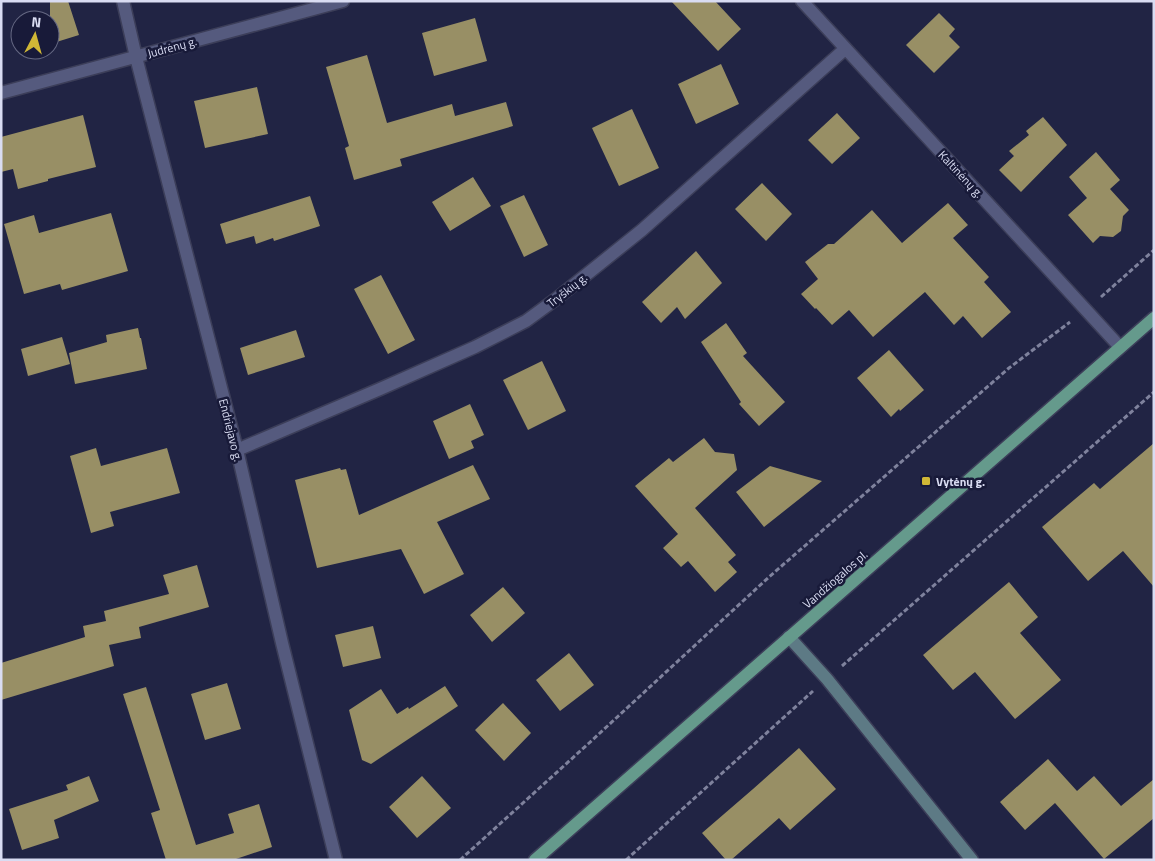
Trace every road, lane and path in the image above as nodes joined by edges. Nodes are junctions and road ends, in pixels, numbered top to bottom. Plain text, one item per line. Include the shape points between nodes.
1 (124, 1) edge
2 (343, 1) edge
3 (802, 1) edge
4 (845, 49) junction
5 (136, 56) junction
6 (1, 93) edge
7 (1154, 250) edge
8 (1086, 310) junction
9 (1154, 318) edge
10 (1120, 347) junction
11 (1154, 392) edge
12 (237, 450) junction
13 (789, 637) junction
14 (828, 679) junction
15 (336, 860) edge
16 (460, 860) edge
17 (535, 860) edge
18 (626, 860) edge
19 (972, 860) edge

1 - 5 street, Endriejavo g.
2 - 5 street, Judrėnų g.
3 - 4 street, Kaltinėnų g.
4 - 8 street, Kaltinėnų g.
4 - 12 street, Tryškių g. via 642,230 526,321 389,386
5 - 6 street, Judrėnų g.
5 - 12 street, Endriejavo g.
7 - 8 path
8 - 10 street, Kaltinėnų g.
8 - 16 path via 1008,368 776,571
9 - 10 main road, Vandžiogalos pl.
10 - 13 main road, Vandžiogalos pl.
11 - 14 path
12 - 15 street, Endriejavo g.
13 - 14 main road
13 - 17 main road, Vandžiogalos pl.
14 - 18 path
14 - 19 main road

